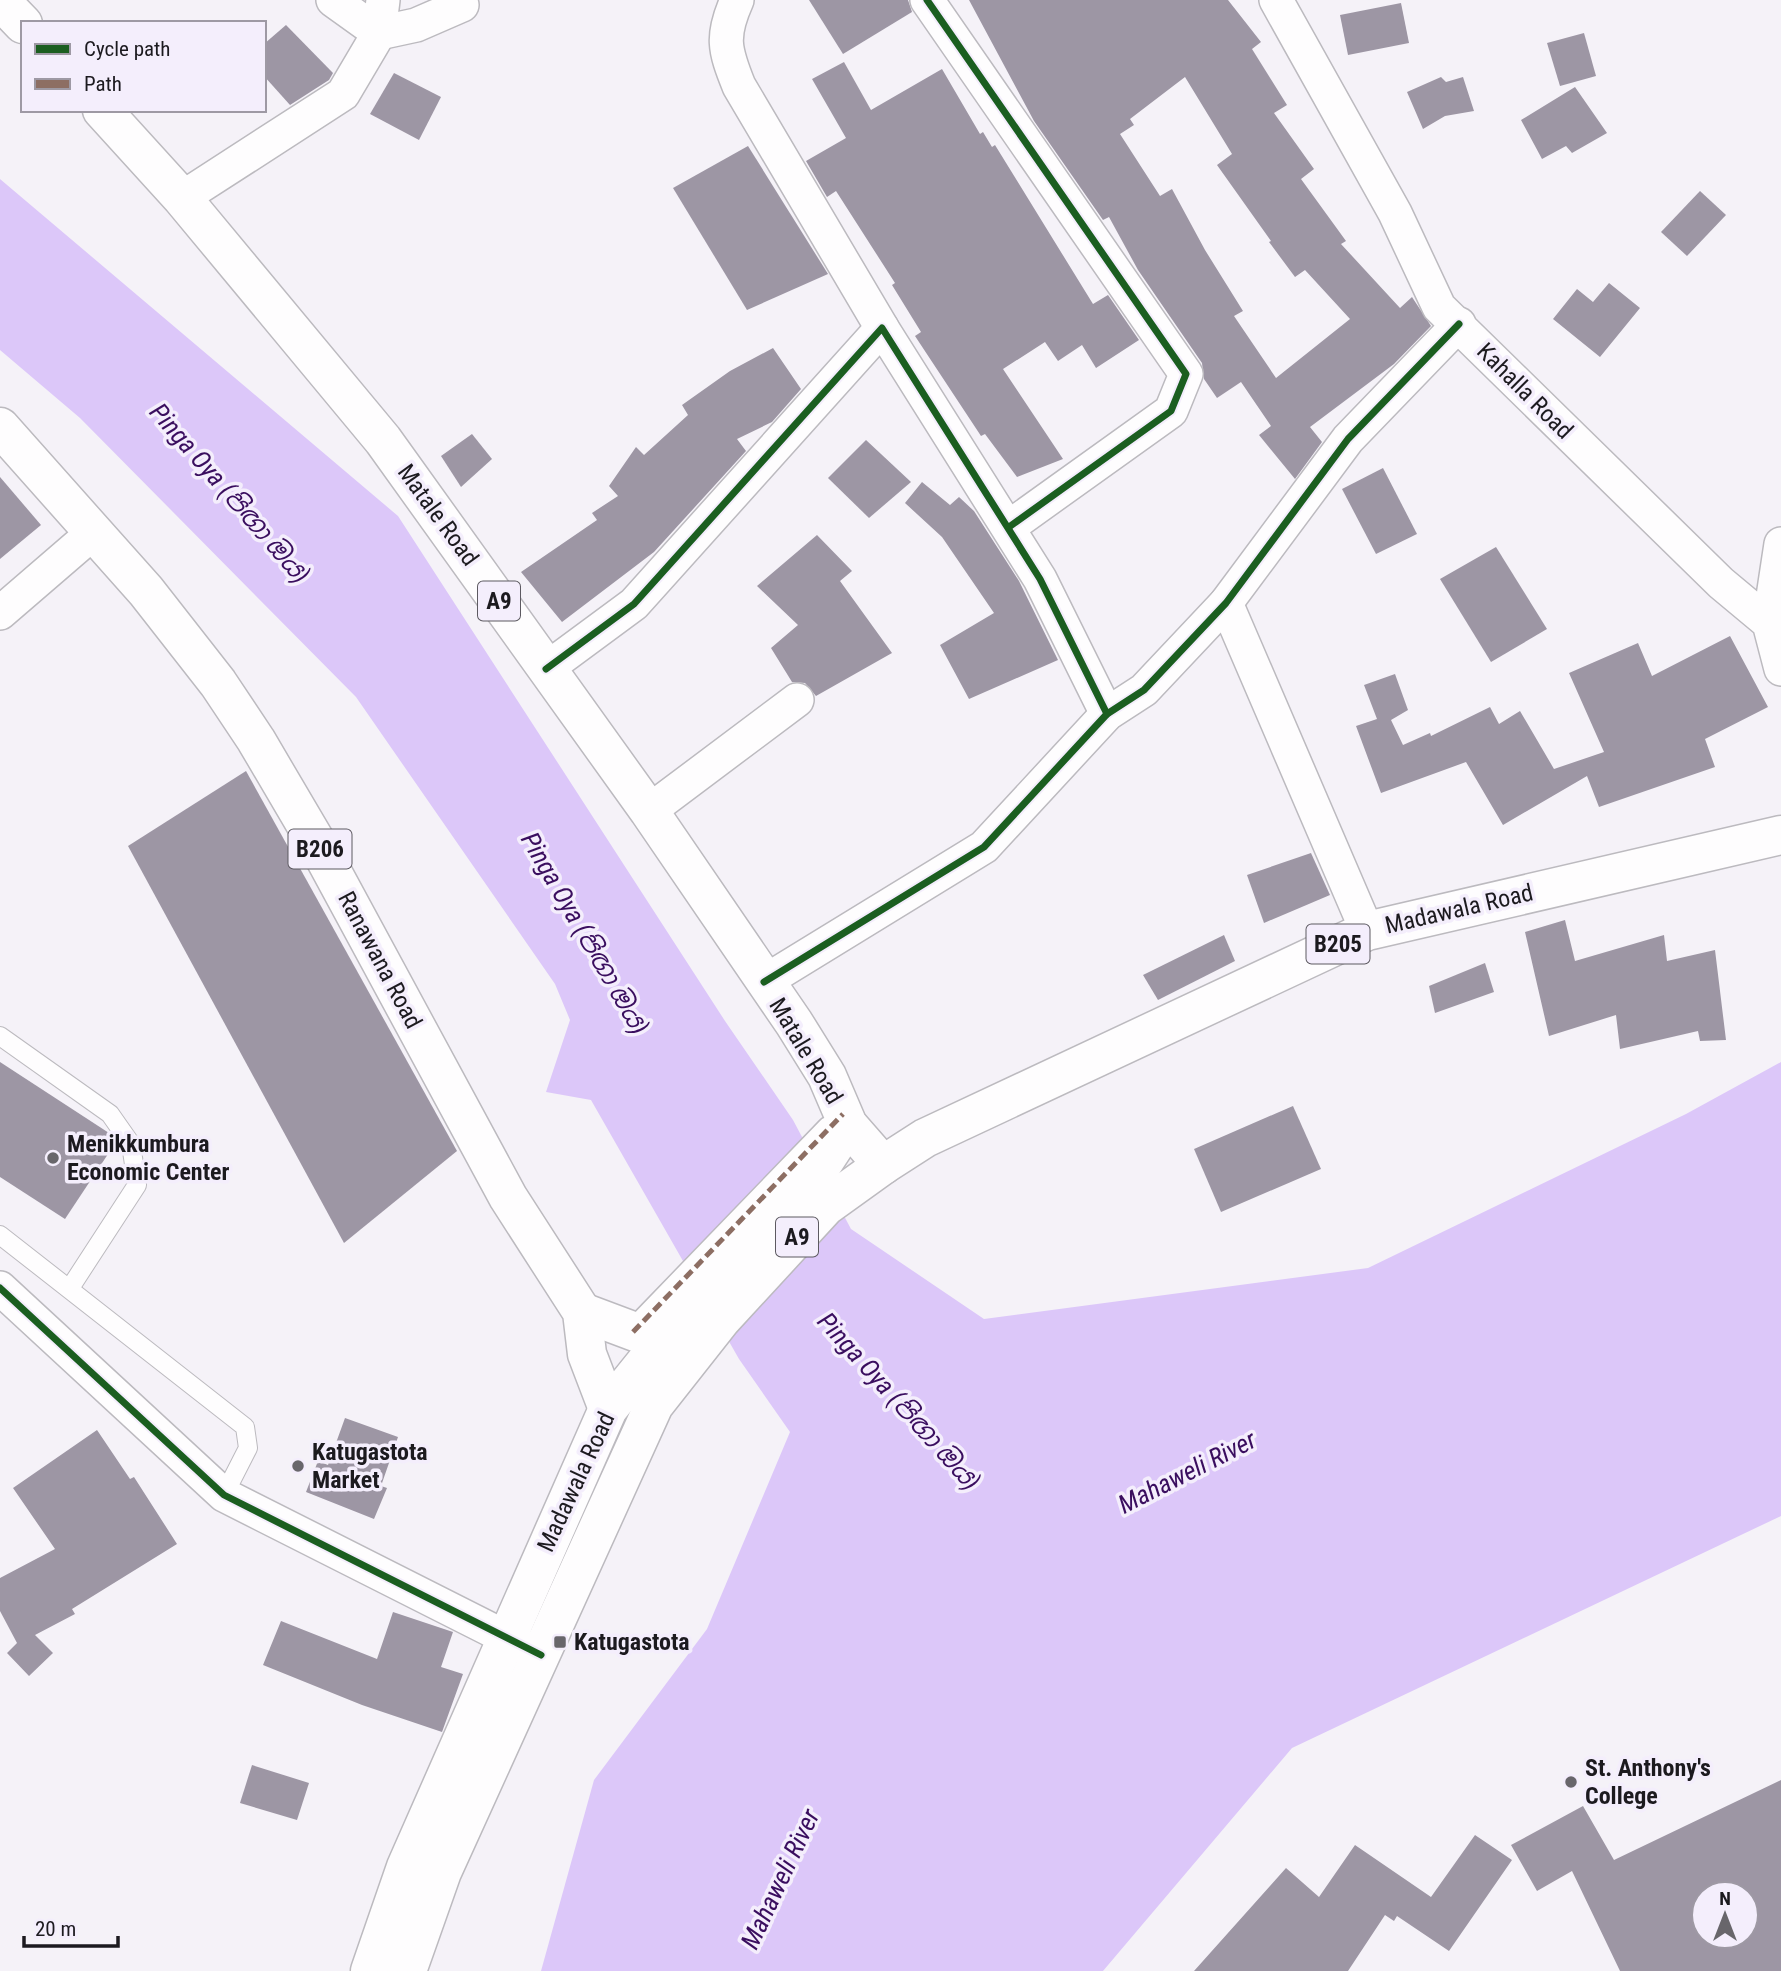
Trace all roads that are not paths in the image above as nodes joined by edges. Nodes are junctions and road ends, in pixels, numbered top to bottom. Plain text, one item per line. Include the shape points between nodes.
1 (1, 0) edge
2 (333, 0) edge
3 (383, 0) edge
4 (737, 0) edge
5 (927, 0) edge
6 (1276, 0) edge
7 (462, 5) dead end
8 (21, 22) edge
9 (379, 33) junction
10 (104, 112) edge
11 (182, 198) junction
12 (1459, 324) junction
13 (882, 328) junction
14 (0, 426) edge
15 (1009, 527) junction
16 (94, 532) junction
17 (1781, 544) edge
18 (1226, 603) junction
19 (0, 613) edge
20 (1769, 623) junction
21 (546, 669) junction
22 (1781, 670) edge
23 (797, 700) dead end
24 (1107, 713) junction
25 (649, 811) junction
26 (1781, 835) edge
27 (1367, 931) junction
28 (764, 982) junction
29 (0, 1036) edge
30 (834, 1134) junction
31 (925, 1138) junction
32 (883, 1165) junction
33 (0, 1235) edge
34 (0, 1288) edge
35 (70, 1288) junction
36 (704, 1298) junction
37 (582, 1312) junction
38 (663, 1342) junction
39 (654, 1405) junction
40 (608, 1409) junction
41 (225, 1495) junction
42 (506, 1638) junction
43 (541, 1654) junction
44 (370, 1971) edge
45 (407, 1971) edge

1 - 8 main road
2 - 9 street
3 - 9 street
4 - 13 street via 726,25 727,57 738,86
5 - 15 street via 1186,374 1171,411
6 - 12 street, Kahalla Road via 1395,213 1439,307
7 - 9 street via 416,25
9 - 11 street via 343,94
10 - 11 main road, Matale Road / A9
11 - 21 main road, Matale Road / A9 via 383,440
12 - 18 street via 1348,439
12 - 20 street, Kahalla Road via 1721,583
13 - 15 street
13 - 21 street via 634,604
14 - 16 main road, Ranawana Road / B206
15 - 24 street
16 - 19 street
16 - 37 main road, Ranawana Road / B206 via 189,644 256,740 509,1197
17 - 20 street
18 - 24 street via 1144,690
18 - 27 street
20 - 22 street
21 - 25 main road, Matale Road / A9
23 - 25 street
24 - 28 street via 984,847
25 - 28 main road, Matale Road / A9
26 - 27 main road, Madawala Road / B205
27 - 31 main road, Madawala Road / B205
28 - 30 main road, Matale Road / A9 via 827,1076
29 - 35 lane via 110,1114 131,1144 137,1185
30 - 31 main road, Madawala Road / B205 via 890,1140
30 - 32 main road, Matale Road
30 - 36 main road, Madawala Road / A9 via 785,1212
31 - 32 main road, Madawala Road / B205
32 - 36 main road, Madawala Road / A9
33 - 35 lane
34 - 41 street
35 - 41 lane via 246,1427 248,1448
36 - 38 main road, Madawala Road / A9
37 - 38 main road
37 - 40 main road, B206 via 587,1354
38 - 39 main road, Madawala Road / A9
38 - 40 main road, Madawala Road / A9
39 - 40 main road
39 - 43 main road, Madawala Road / A9
40 - 42 main road, Madawala Road / A9
41 - 42 street
42 - 43 street
42 - 44 main road, Madawala Road / A9 via 406,1867
43 - 45 main road, Madawala Road / A9 via 442,1872

